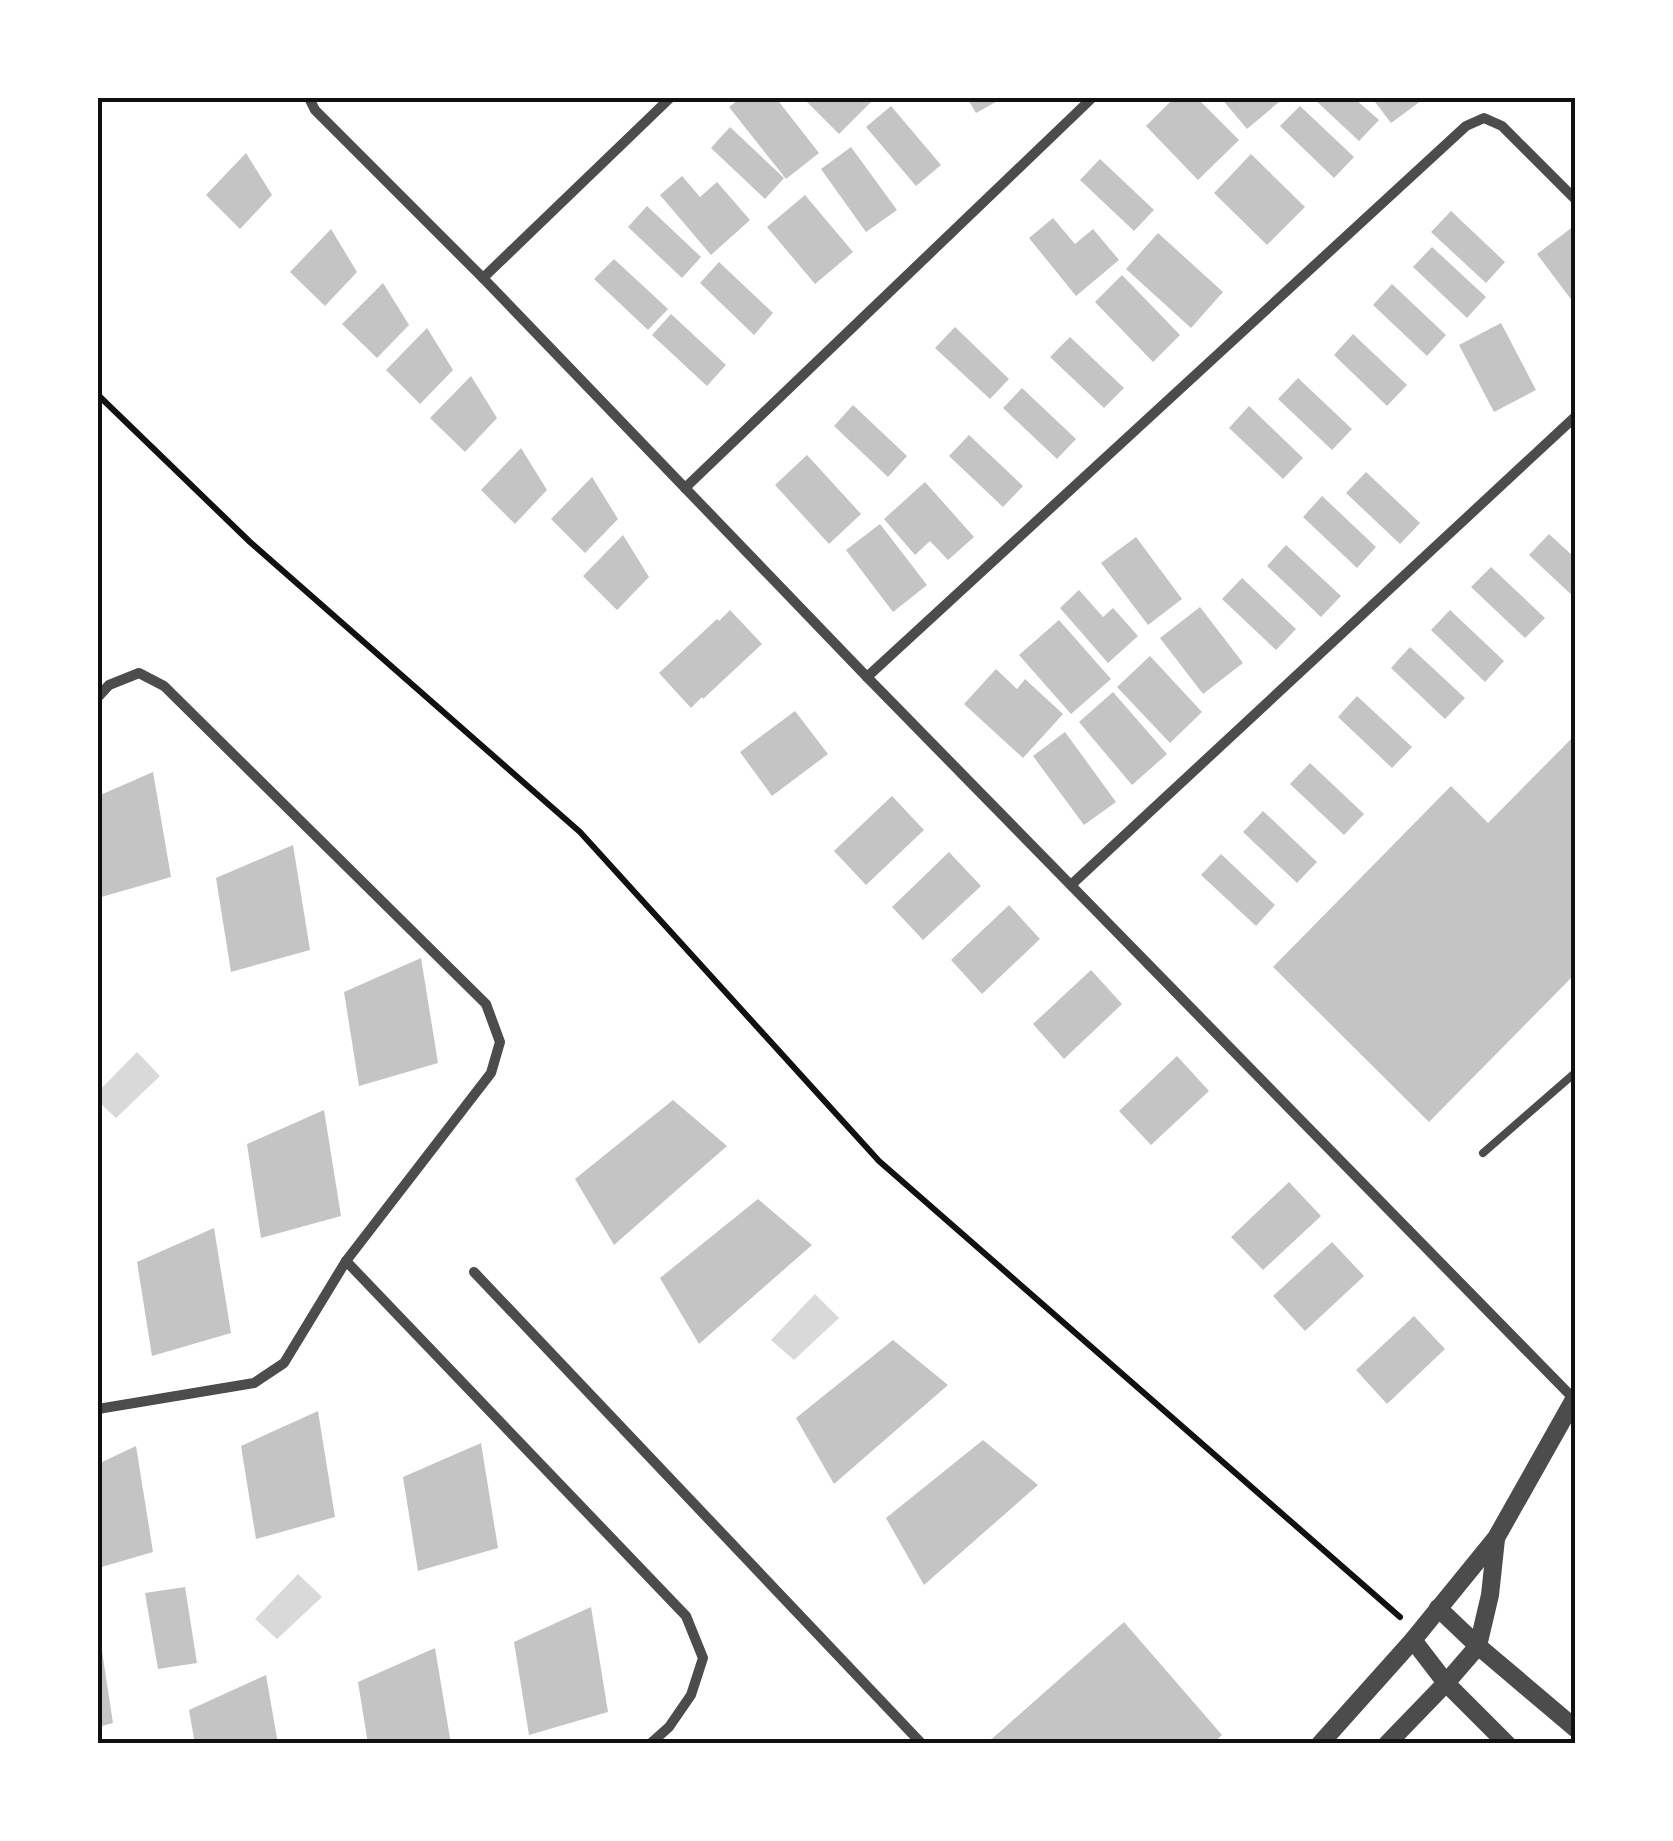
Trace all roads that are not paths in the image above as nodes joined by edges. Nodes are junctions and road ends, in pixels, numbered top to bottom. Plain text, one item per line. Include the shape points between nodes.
1 (309, 98) edge
2 (670, 98) edge
3 (1092, 98) edge
4 (1576, 200) edge
5 (483, 278) junction
6 (1576, 416) edge
7 (686, 488) junction
8 (867, 677) junction
9 (98, 697) edge
10 (1071, 885) junction
11 (1576, 1072) edge
12 (1482, 1153) dead end
13 (346, 1261) junction
14 (474, 1272) dead end
15 (1575, 1398) edge
16 (98, 1409) edge
17 (1496, 1538) junction
18 (1438, 1608) junction
19 (1416, 1636) junction
20 (1478, 1646) junction
21 (1446, 1683) junction
22 (1576, 1729) edge
23 (650, 1744) edge
24 (922, 1744) edge
25 (1320, 1744) edge
26 (1387, 1744) edge
27 (1507, 1744) edge

1 - 5 street
2 - 5 street
3 - 7 street
4 - 8 street via 1502,126 1484,118 1466,126
5 - 7 street
6 - 10 street
7 - 8 street
8 - 10 street
9 - 13 street via 139,673 164,686 486,1004 500,1042 491,1073
10 - 15 street
11 - 12 lane
13 - 16 street via 284,1363 254,1383
13 - 23 street via 686,1616 703,1658 691,1695
14 - 24 street
15 - 17 street
17 - 18 street
17 - 20 street
18 - 19 street
18 - 20 street
19 - 21 street
19 - 25 street
20 - 21 street
20 - 22 street
21 - 26 street
21 - 27 street

